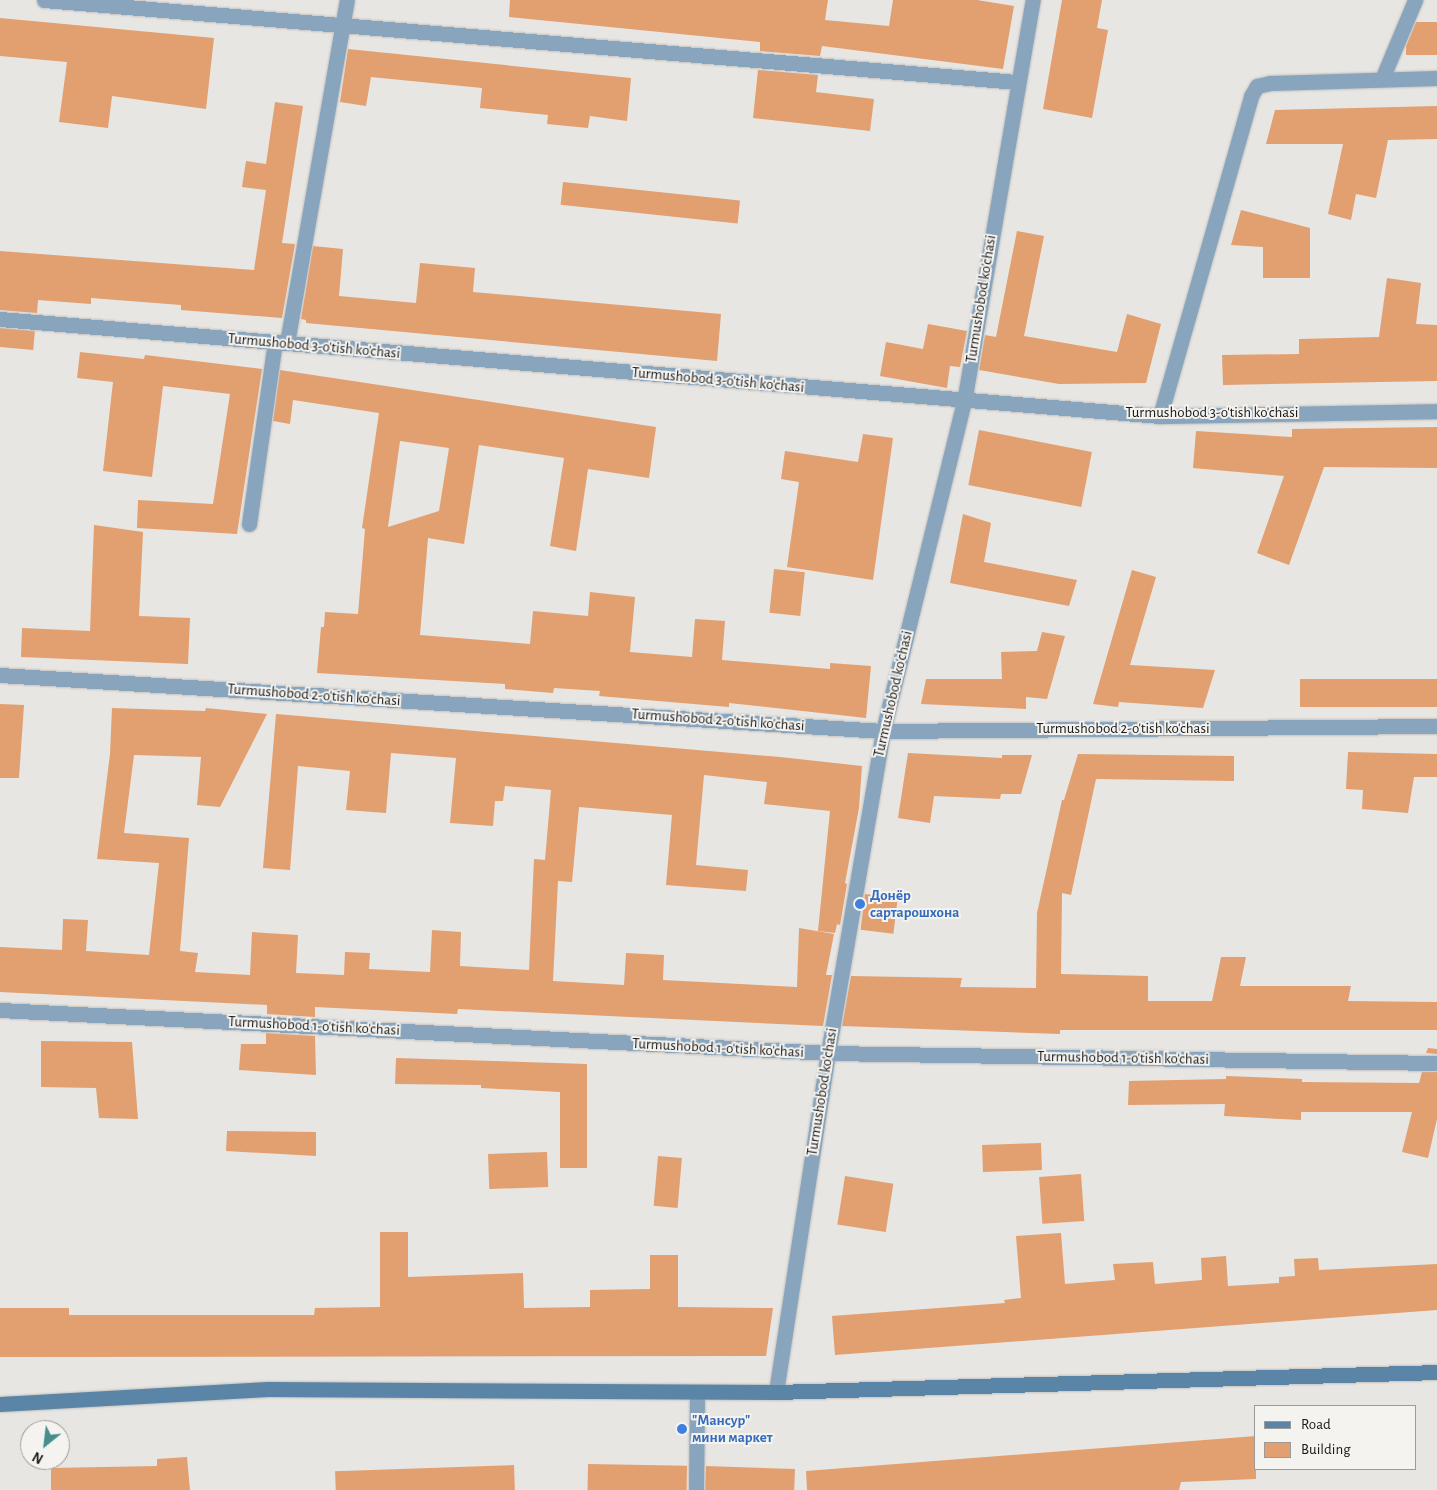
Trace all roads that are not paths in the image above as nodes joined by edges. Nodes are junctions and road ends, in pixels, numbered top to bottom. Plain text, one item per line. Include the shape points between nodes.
1 (44, 0) edge
2 (346, 0) edge
3 (1033, 0) edge
4 (1415, 0) edge
5 (341, 24) junction
6 (1437, 78) edge
7 (1382, 79) junction
8 (1017, 82) junction
9 (0, 319) edge
10 (281, 343) junction
11 (964, 402) junction
12 (1437, 411) edge
13 (1160, 416) junction
14 (250, 524) dead end
15 (0, 675) edge
16 (1437, 726) edge
17 (883, 731) junction
18 (0, 1010) edge
19 (828, 1054) junction
20 (1437, 1063) edge
21 (1437, 1372) edge
22 (697, 1392) junction
23 (776, 1392) junction
24 (0, 1404) edge
25 (696, 1490) edge

1 - 5 street
2 - 5 street
3 - 8 street, Turmushobod ko'chasi
4 - 7 street
5 - 8 street
5 - 10 street
6 - 7 street
7 - 13 street via 1270,83 1258,86 1251,96
8 - 11 street, Turmushobod ko'chasi
9 - 10 street, Turmushobod 3-o'tish ko'chasi
10 - 11 street, Turmushobod 3-o'tish ko'chasi
10 - 14 street
11 - 13 street, Turmushobod 3-o'tish ko'chasi
11 - 17 street, Turmushobod ko'chasi
12 - 13 street, Turmushobod 3-o'tish ko'chasi
15 - 17 street, Turmushobod 2-o'tish ko'chasi
16 - 17 street, Turmushobod 2-o'tish ko'chasi
17 - 19 street, Turmushobod ko'chasi
18 - 19 street, Turmushobod 1-o'tish ko'chasi
19 - 20 street, Turmushobod 1-o'tish ko'chasi
19 - 23 street, Turmushobod ko'chasi
21 - 23 street
22 - 23 street
22 - 24 street via 268,1389
22 - 25 street

